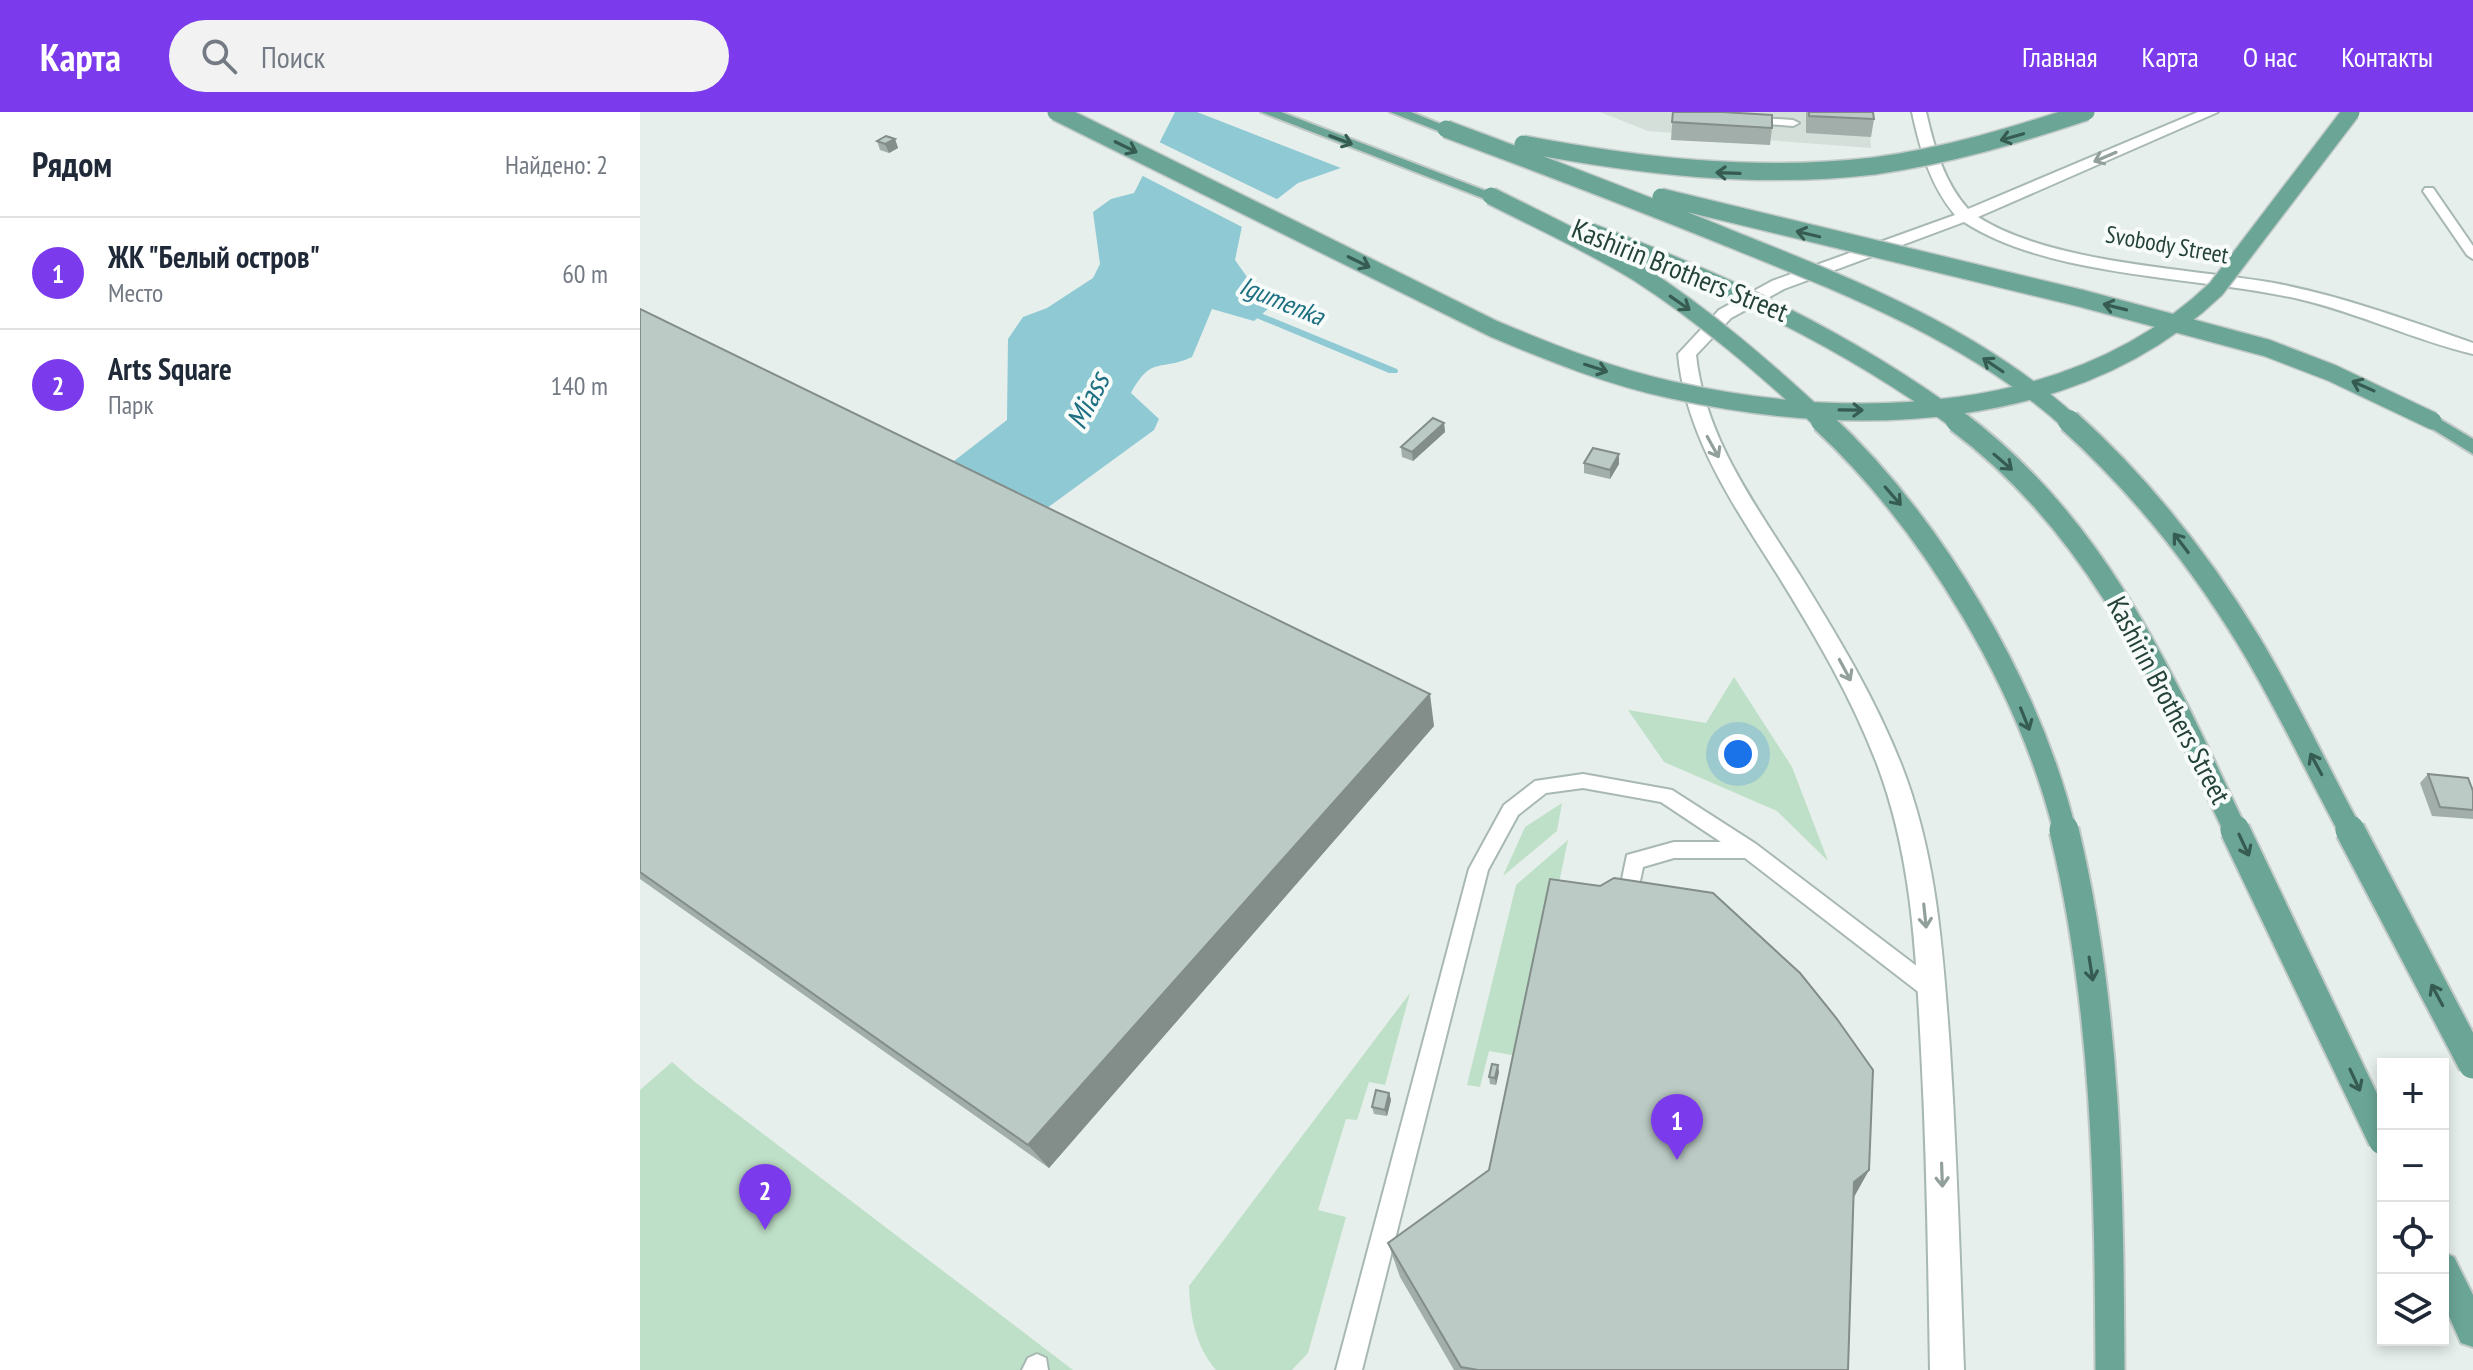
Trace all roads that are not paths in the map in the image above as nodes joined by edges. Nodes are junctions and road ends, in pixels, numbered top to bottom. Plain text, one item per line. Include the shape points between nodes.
1 (1056, 112) edge
2 (1268, 112) edge
3 (1397, 112) edge
4 (1919, 112) edge
5 (2086, 112) edge
6 (2211, 112) edge
7 (2351, 112) edge
8 (1735, 119) edge
9 (1793, 123) dead end
10 (1446, 129) junction
11 (1557, 170) junction
12 (2429, 191) dead end
13 (1491, 196) junction
14 (1966, 216) junction
15 (2473, 255) edge
16 (2473, 349) edge
17 (2473, 448) edge
18 (1749, 850) junction
19 (1625, 916) edge
20 (1932, 990) junction
21 (2473, 1064) edge
22 (2378, 1130) edge
23 (2446, 1274) edge
24 (2473, 1331) edge
25 (1349, 1370) edge
26 (1947, 1370) edge
27 (2110, 1370) edge

1 -> 7 main road, bridge via 1494,329 1559,356 1631,380 1714,398 1877,410 1961,404 2036,389 2103,368 2156,339 2195,310 2226,277 2298,175
2 -> 13 main road, Kashirin Brothers Street
3 - 10 main road, Kashirin Brothers Street
4 - 14 street, Svobody Street via 1927,150
5 -> 10 main road, bridge via 2016,136 1903,163 1759,174 1593,159
6 -> 14 street
8 - 9 lane
10 - 11 main road, Kashirin Brothers Street, bridge
17 -> 11 main road, bridge via 2433,421 2332,373 2227,337
21 -> 11 main road, Kashirin Brothers Street, bridge via 2251,644 2157,511 2104,455 2032,391 1962,343 1863,294
12 - 15 lane
13 -> 22 main road, Kashirin Brothers Street, bridge via 1720,283 1823,331 1898,376 2013,471 2091,560 2151,653
13 -> 27 main road, bridge via 1634,270 1774,375 1902,506 1944,564 2006,672 2062,821 2096,997 2109,1180
14 - 16 street, Svobody Street via 2006,238 2089,258 2277,289
14 -> 20 street via 1778,285 1725,314 1687,354 1686,381 1708,439 1844,667 1881,746 1899,793 1922,887
18 - 19 lane via 1674,850 1634,861
18 - 20 lane
18 - 25 lane via 1665,795 1583,781 1542,786 1511,810 1479,869
20 -> 26 street
23 - 24 main road

